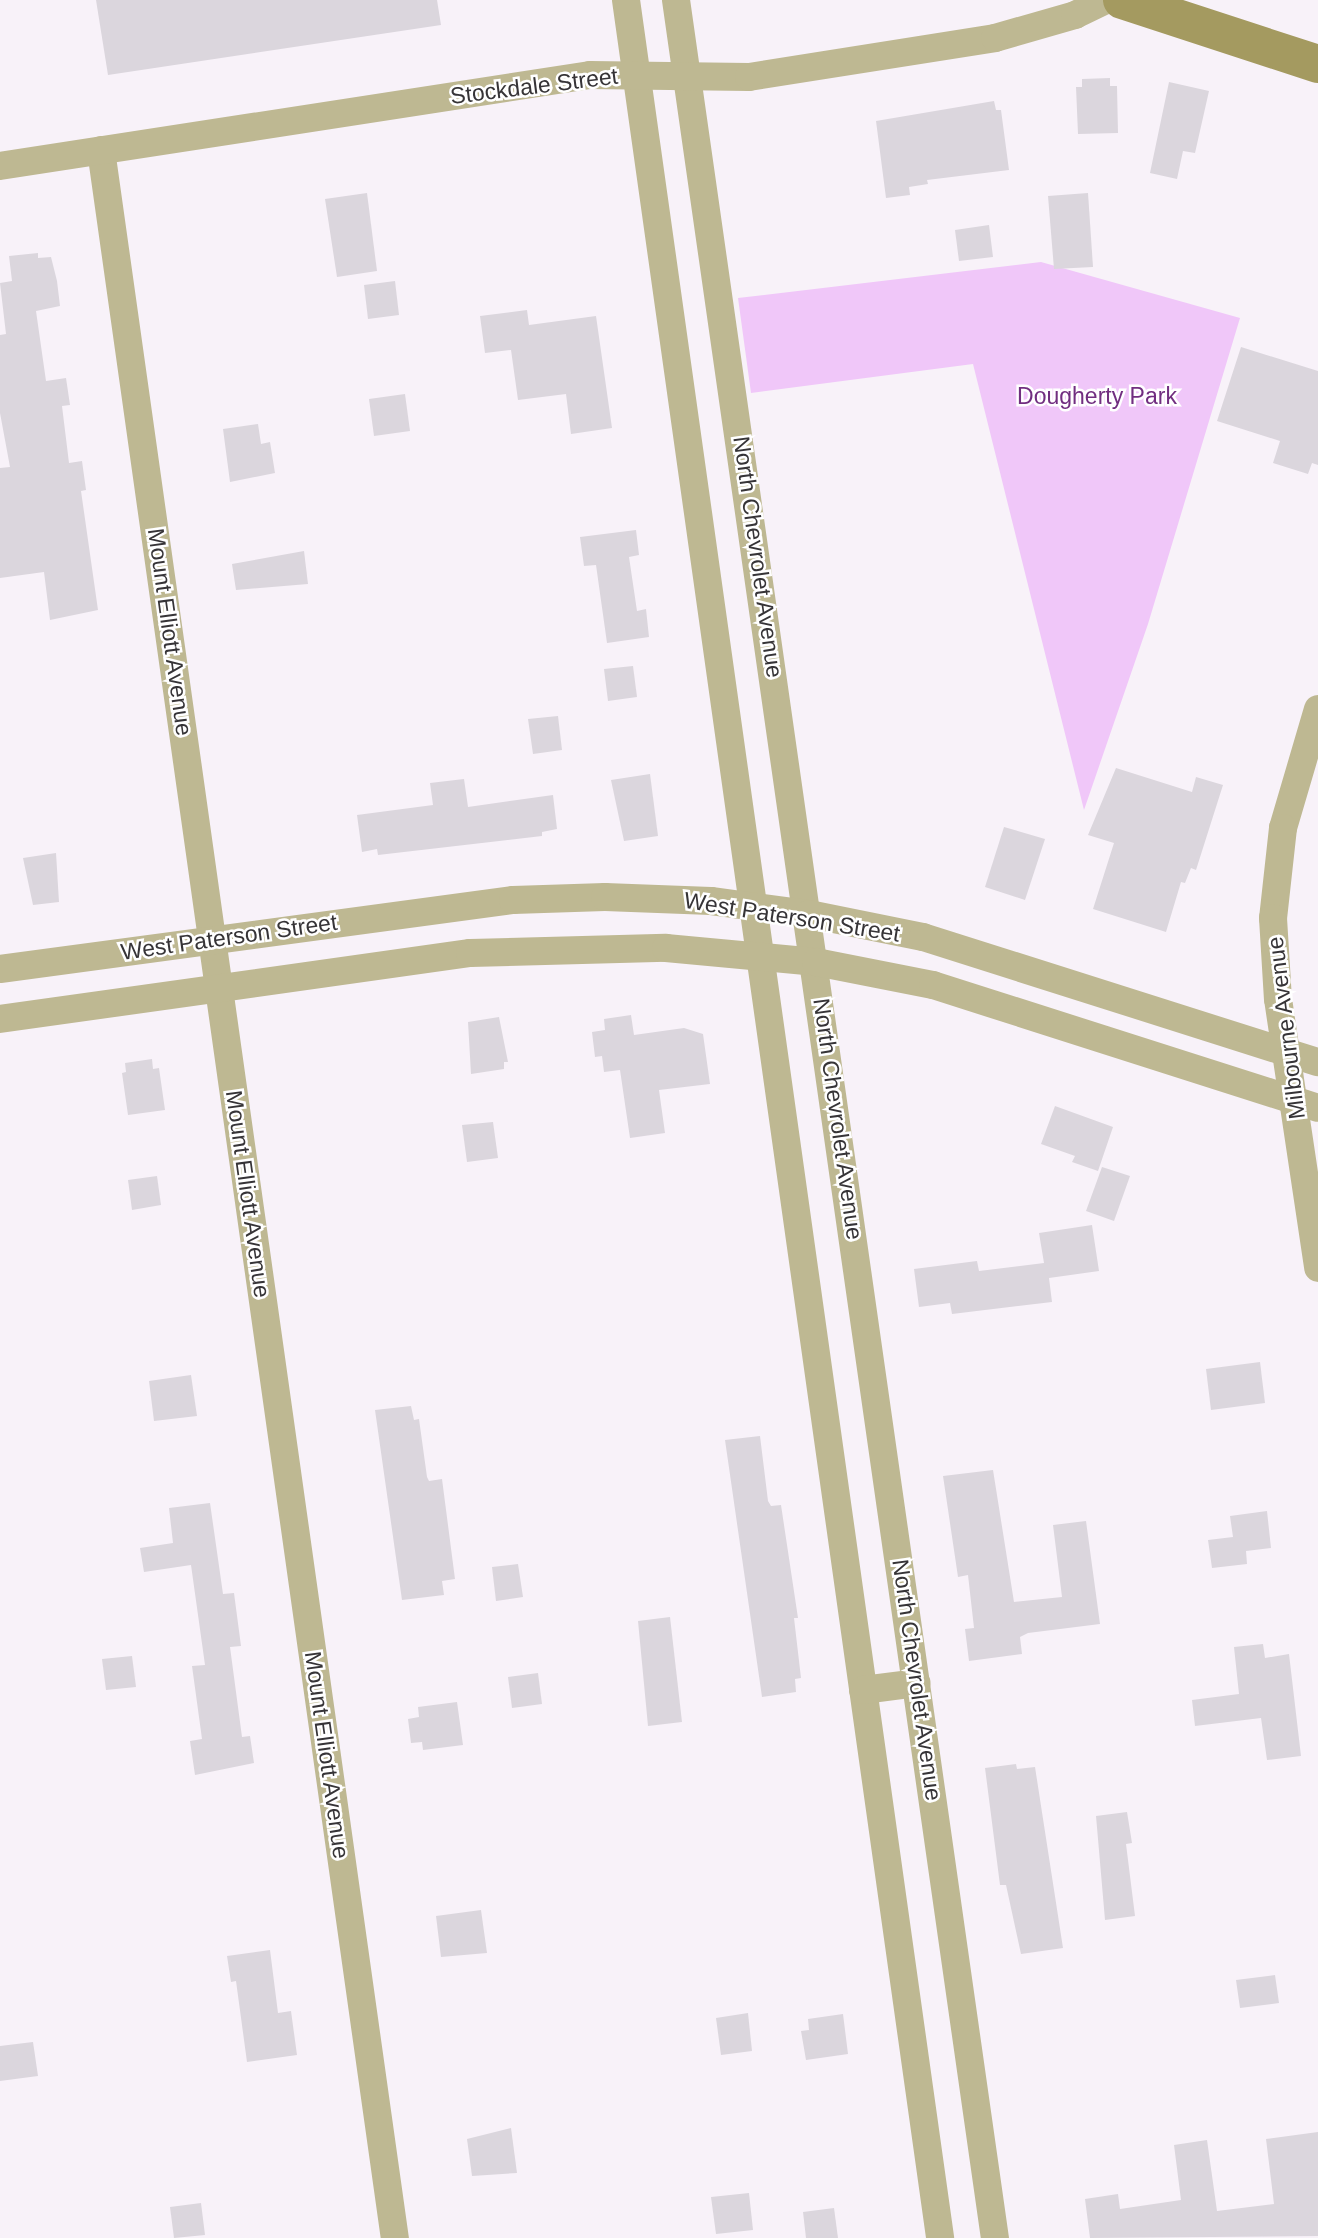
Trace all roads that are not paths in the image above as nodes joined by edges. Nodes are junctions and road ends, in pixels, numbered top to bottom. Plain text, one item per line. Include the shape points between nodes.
1 (626, 0) edge
2 (676, 0) edge
3 (1106, 0) edge
4 (1122, 0) edge
5 (1318, 64) edge
6 (636, 75) junction
7 (688, 77) junction
8 (101, 150) junction
9 (0, 166) edge
10 (1318, 709) edge
11 (752, 906) junction
12 (809, 914) junction
13 (213, 939) junction
14 (760, 956) junction
15 (816, 962) junction
16 (0, 969) edge
17 (220, 988) junction
18 (0, 1019) edge
19 (1286, 1052) junction
20 (1318, 1062) edge
21 (1306, 1104) edge
22 (1318, 1268) edge
23 (917, 1683) junction
24 (863, 1690) junction
25 (396, 2238) edge
26 (940, 2238) edge
27 (995, 2238) edge

1 - 6 street
2 - 7 street, North Chevrolet Avenue
3 - 7 street, Stockdale Street via 1075,15 987,39 749,77
4 - 5 main road
6 - 7 street, Stockdale Street
6 - 8 street, Stockdale Street via 590,75
6 - 11 street
7 - 12 street, North Chevrolet Avenue
8 - 9 street, Stockdale Street
8 - 13 street, Mount Elliott Avenue
10 - 19 street, Milbourne Avenue via 1287,807 1275,874 1275,968
11 - 12 street, West Paterson Street
11 - 13 street, West Paterson Street via 636,897 513,900
11 - 14 street
12 - 15 street, North Chevrolet Avenue
12 - 19 street, West Paterson Street via 957,947
13 - 16 street, West Paterson Street
13 - 17 street, Mount Elliott Avenue
14 - 15 street, West Paterson Street
14 - 17 street, West Paterson Street via 633,946 517,949
14 - 24 street
15 - 21 street, West Paterson Street via 967,994
15 - 23 street, North Chevrolet Avenue
17 - 18 street, West Paterson Street
17 - 25 street, Mount Elliott Avenue
19 - 20 street, West Paterson Street
19 - 21 street, Milbourne Avenue
21 - 22 street, Milbourne Avenue
23 - 24 street
23 - 27 street, North Chevrolet Avenue
24 - 26 street

